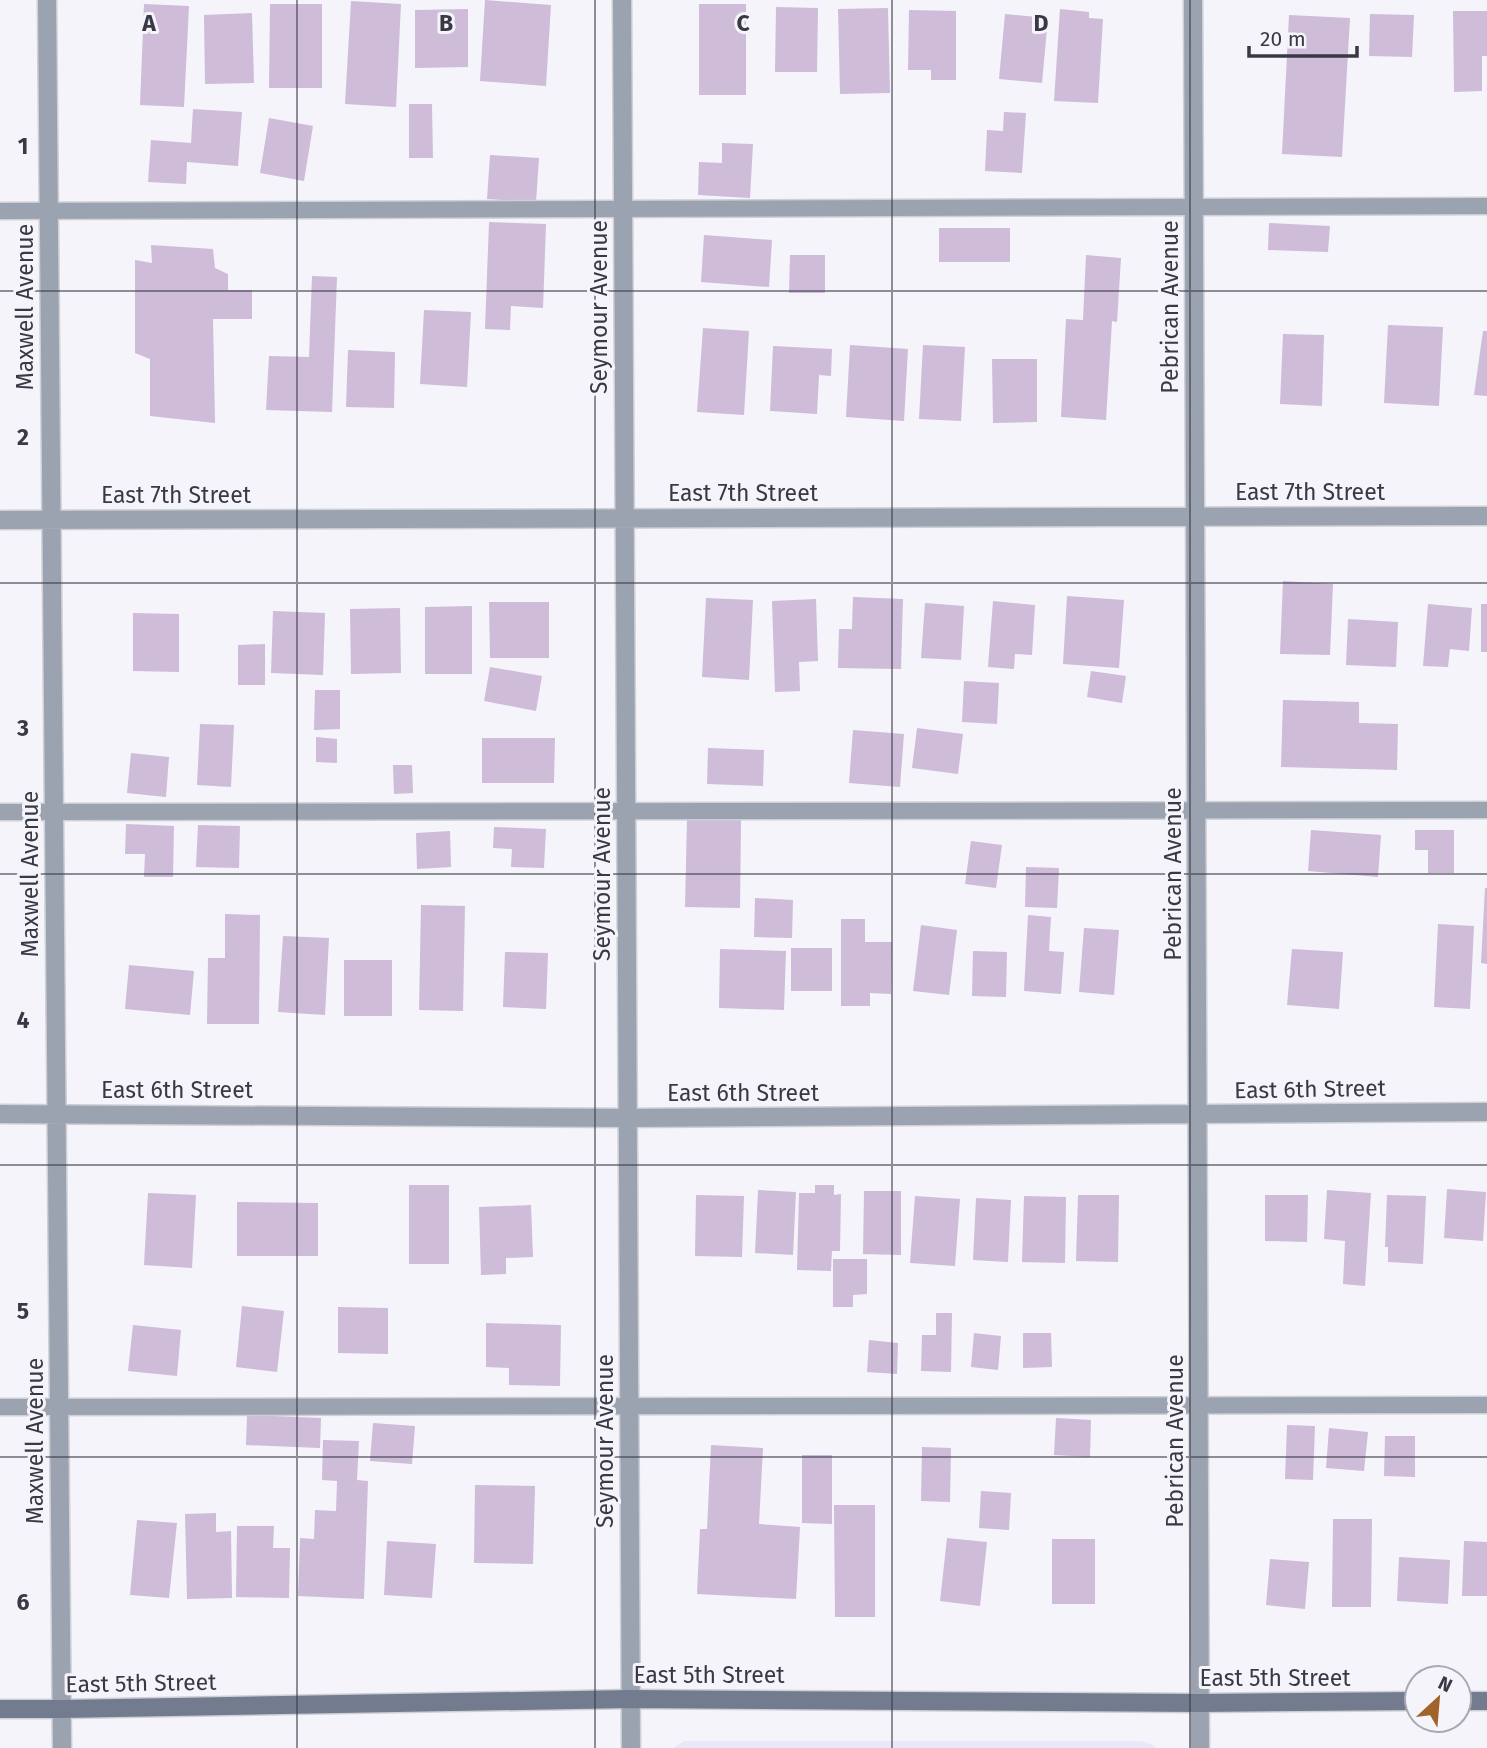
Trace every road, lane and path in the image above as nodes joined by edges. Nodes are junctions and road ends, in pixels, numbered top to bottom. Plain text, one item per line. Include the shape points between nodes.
1 (47, 0) edge
2 (622, 0) edge
3 (1193, 0) edge
4 (1487, 206) edge
5 (1194, 207) junction
6 (624, 209) junction
7 (0, 211) edge
8 (49, 211) junction
9 (1487, 516) edge
10 (1195, 517) junction
11 (625, 518) junction
12 (0, 520) edge
13 (51, 520) junction
14 (1197, 810) junction
15 (1487, 810) edge
16 (626, 811) junction
17 (55, 812) junction
18 (0, 813) edge
19 (1487, 1112) edge
20 (57, 1113) junction
21 (0, 1114) edge
22 (1198, 1114) junction
23 (628, 1118) junction
24 (1199, 1405) junction
25 (1487, 1405) edge
26 (629, 1406) junction
27 (0, 1407) edge
28 (60, 1407) junction
29 (630, 1699) junction
30 (1403, 1701) edge
31 (1200, 1703) junction
32 (0, 1709) edge
33 (62, 1709) junction
34 (62, 1748) edge
35 (631, 1748) edge
36 (1200, 1748) edge

1 - 8 street, Maxwell Avenue
2 - 6 street, Seymour Avenue
3 - 5 street, Pebrican Avenue
4 - 5 lane
5 - 6 lane
5 - 10 street, Pebrican Avenue
6 - 8 lane
6 - 11 street, Seymour Avenue
7 - 8 lane
8 - 13 street, Maxwell Avenue
9 - 10 street, East 7th Street
10 - 11 street, East 7th Street
10 - 14 street, Pebrican Avenue
11 - 13 street, East 7th Street
11 - 16 street, Seymour Avenue
12 - 13 street, East 7th Street
13 - 17 street, Maxwell Avenue
14 - 15 lane
14 - 16 lane
14 - 22 street, Pebrican Avenue
16 - 17 lane
16 - 23 street, Seymour Avenue
17 - 18 lane
17 - 20 street, Maxwell Avenue
19 - 22 street, East 6th Street
20 - 21 street, East 6th Street
20 - 23 street, East 6th Street
20 - 28 street, Maxwell Avenue
22 - 23 street, East 6th Street
22 - 24 street, Pebrican Avenue
23 - 26 street, Seymour Avenue
24 - 25 lane
24 - 26 lane
24 - 31 street, Pebrican Avenue
26 - 28 lane
26 - 29 street, Seymour Avenue
27 - 28 lane
28 - 33 street, Maxwell Avenue
29 - 31 street, East 5th Street
29 - 33 street, East 5th Street
29 - 35 street, Seymour Avenue
30 - 31 street, East 5th Street
31 - 36 street, Pebrican Avenue
32 - 33 street, East 5th Street
33 - 34 street, Maxwell Avenue

